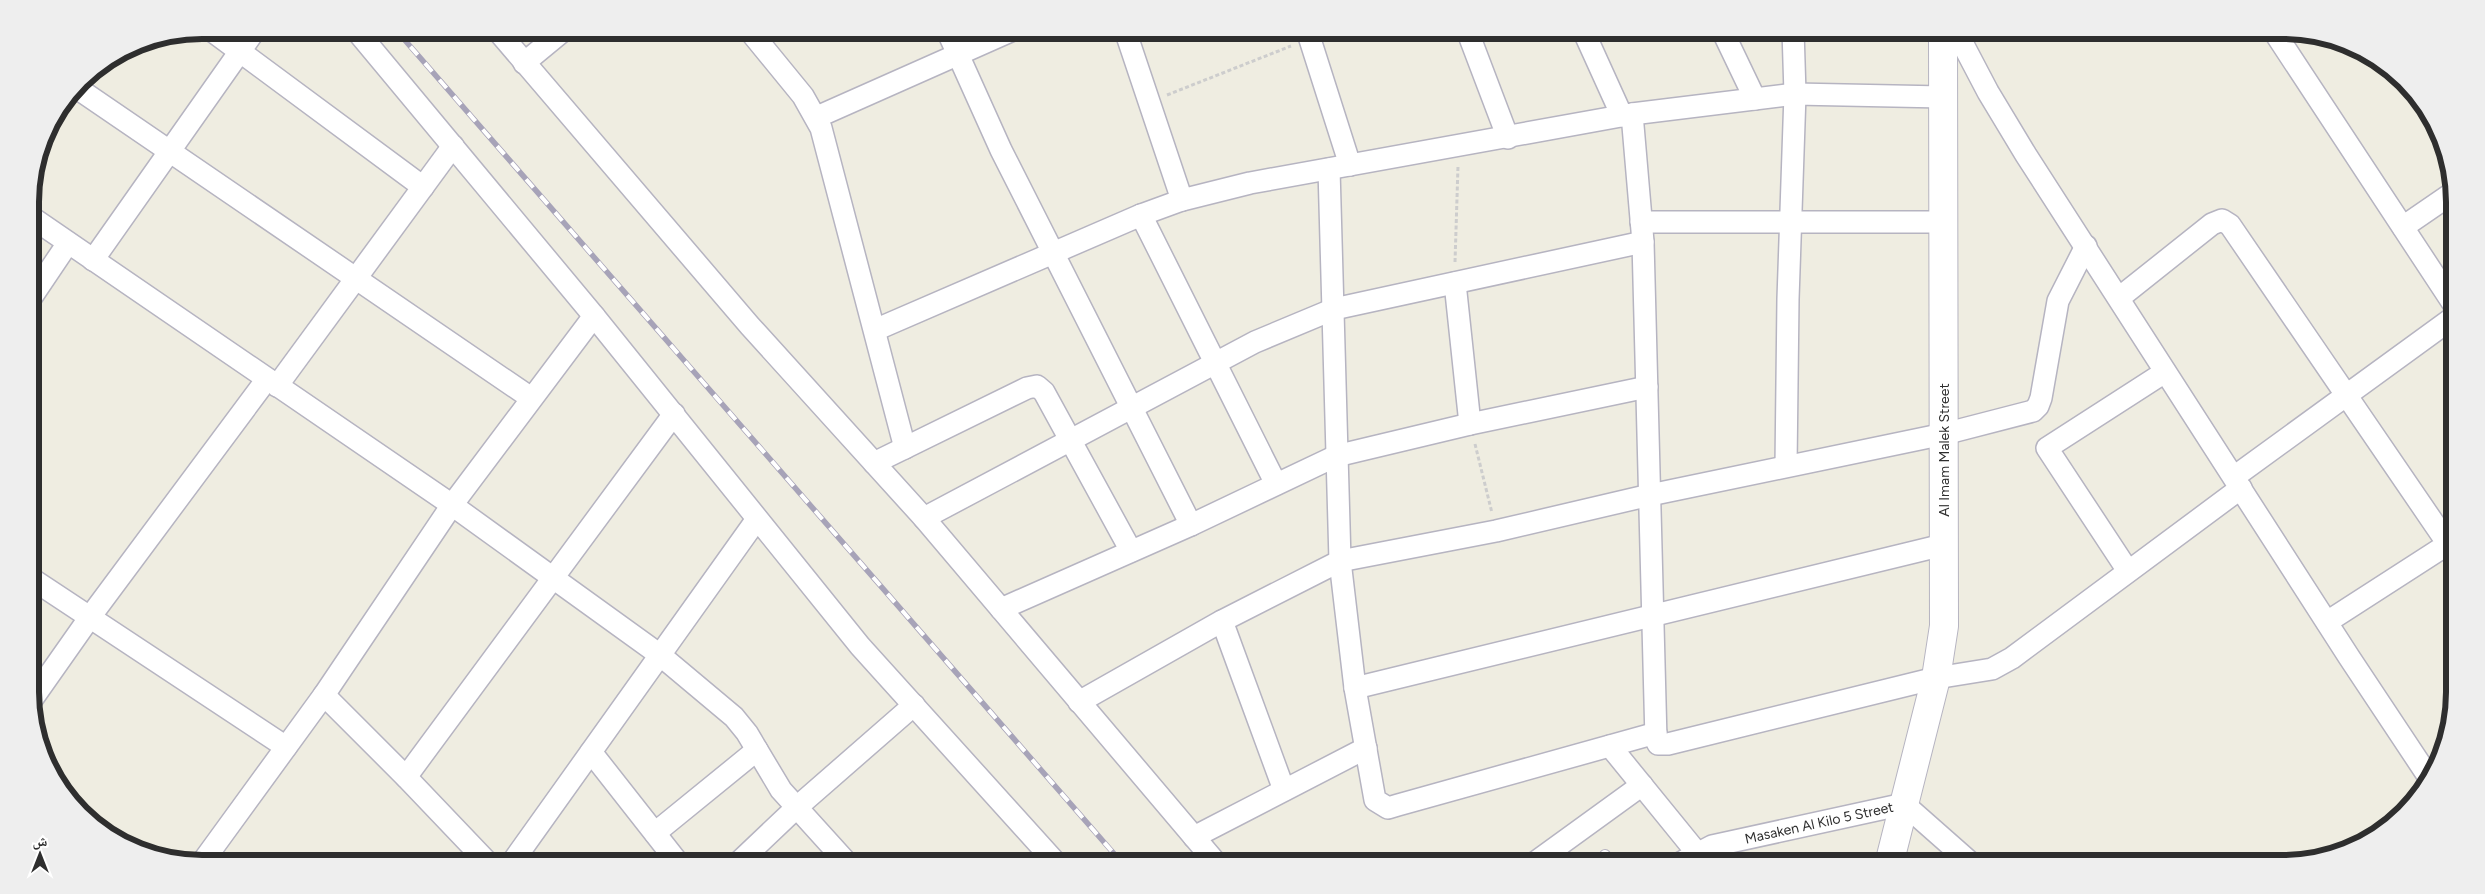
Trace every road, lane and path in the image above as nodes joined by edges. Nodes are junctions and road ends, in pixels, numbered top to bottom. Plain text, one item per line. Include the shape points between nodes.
1 (224, 39) edge
2 (248, 39) edge
3 (364, 39) edge
4 (504, 39) edge
5 (553, 39) edge
6 (756, 39) edge
7 (951, 39) edge
8 (992, 39) edge
9 (1128, 39) edge
10 (1297, 39) edge
11 (1311, 39) edge
12 (1470, 39) edge
13 (1588, 39) edge
14 (1726, 39) edge
15 (1793, 39) edge
16 (1950, 39) edge
17 (1956, 39) edge
18 (2279, 39) edge
19 (240, 50) junction
20 (957, 54) junction
21 (524, 63) junction
22 (82, 91) edge
23 (1795, 94) junction
24 (1943, 97) junction
25 (1755, 99) junction
26 (1150, 102) junction
27 (1627, 115) junction
28 (816, 117) junction
29 (1508, 138) junction
30 (453, 146) junction
31 (1458, 147) junction
32 (169, 151) junction
33 (1350, 165) junction
34 (1329, 169) junction
35 (423, 187) junction
36 (2446, 198) edge
37 (1182, 200) junction
38 (1141, 215) junction
39 (1792, 220) junction
40 (1944, 222) junction
41 (39, 224) edge
42 (2403, 227) junction
43 (1642, 232) junction
44 (68, 243) junction
45 (2086, 246) junction
46 (1053, 254) junction
47 (92, 260) junction
48 (357, 279) junction
49 (1454, 283) junction
50 (39, 286) edge
51 (2446, 295) edge
52 (2120, 298) junction
53 (1334, 309) junction
54 (2446, 312) edge
55 (594, 316) junction
56 (875, 330) junction
57 (1216, 362) junction
58 (2165, 372) junction
59 (272, 382) junction
60 (1647, 387) junction
61 (2347, 393) junction
62 (531, 398) junction
63 (1133, 408) junction
64 (674, 414) junction
65 (1470, 424) junction
66 (1944, 434) junction
67 (1070, 441) junction
68 (905, 448) junction
69 (1336, 456) junction
70 (874, 463) junction
71 (1786, 466) junction
72 (2238, 482) junction
73 (1276, 484) junction
74 (1650, 495) junction
75 (452, 505) junction
76 (924, 518) junction
77 (757, 519) junction
78 (1191, 525) junction
79 (1496, 530) junction
80 (2446, 537) edge
81 (1943, 545) junction
82 (2446, 550) edge
83 (1131, 551) junction
84 (1340, 561) junction
85 (2128, 571) junction
86 (553, 578) junction
87 (39, 584) edge
88 (1001, 609) junction
89 (1653, 614) junction
90 (90, 617) junction
91 (1222, 621) junction
92 (2327, 622) junction
93 (660, 655) junction
94 (1936, 678) junction
95 (1355, 688) junction
96 (39, 689) edge
97 (324, 695) junction
98 (1080, 702) junction
99 (914, 705) junction
100 (1656, 733) junction
101 (1610, 746) junction
102 (286, 747) junction
103 (1366, 748) junction
104 (757, 750) junction
105 (592, 752) junction
106 (2425, 771) edge
107 (406, 777) junction
108 (1642, 785) junction
109 (1284, 790) junction
110 (1904, 804) junction
111 (796, 808) junction
112 (654, 832) junction
113 (1194, 837) junction
114 (208, 855) edge
115 (480, 855) edge
116 (518, 855) edge
117 (672, 855) edge
118 (746, 855) edge
119 (840, 855) edge
120 (1049, 855) edge
121 (1209, 855) edge
122 (1545, 855) edge
123 (1699, 855) edge
124 (1704, 855) edge
125 (1891, 855) edge
126 (1962, 855) edge

1 - 19 street
2 - 19 street
3 - 30 street
4 - 21 street
5 - 21 street
6 - 28 street
7 - 20 street
8 - 20 street
9 - 26 street
10 - 26 path
11 - 33 street
12 - 29 street
13 - 27 street
14 - 25 street
15 - 23 street
16 - 24 street, Al Imam Malek Street
17 - 45 street
18 - 42 street
19 - 32 street
19 - 35 street
20 - 28 street
20 - 46 street
21 - 70 street via 750,326
22 - 32 street
23 - 24 street
23 - 25 street
23 - 39 street
24 - 40 street, Al Imam Malek Street
25 - 27 street
26 - 37 street
27 - 29 street
27 - 43 street
28 - 56 street via 826,140
29 - 31 street
30 - 35 street
30 - 55 street
31 - 33 street
31 - 49 path
32 - 47 street
32 - 48 street
33 - 34 street
34 - 37 street via 1250,183
34 - 53 street
35 - 48 street
36 - 42 street
37 - 38 street
38 - 46 street
38 - 57 street
39 - 40 street
39 - 43 street
39 - 71 street
40 - 66 street, Al Imam Malek Street
41 - 44 street
42 - 51 street
43 - 49 street
43 - 60 street
44 - 47 street
44 - 50 street
45 - 52 street
45 - 66 street via 2058,301 2038,406 2033,411
46 - 56 street
46 - 63 street
47 - 59 street
48 - 59 street
48 - 62 street
49 - 53 street
49 - 65 street
52 - 58 street
52 - 61 street via 2212,224 2226,221
53 - 57 street
53 - 69 street
54 - 61 street
55 - 62 street
55 - 64 street
56 - 68 street
57 - 63 street
57 - 73 street
58 - 72 street
58 - 85 street via 2047,448
59 - 75 street
59 - 90 street
60 - 65 street
60 - 74 street
61 - 72 street
61 - 80 street
62 - 75 street
63 - 67 street
63 - 78 street
64 - 77 street
64 - 86 street
65 - 69 street
65 - 79 path
66 - 71 street
66 - 81 street, Al Imam Malek Street
67 - 68 street via 1044,392 1032,386
67 - 76 street
67 - 83 street
68 - 70 street
69 - 73 street
69 - 84 street
70 - 76 street
71 - 74 street
72 - 85 street
72 - 92 street
73 - 78 street
74 - 79 street
74 - 89 street
75 - 86 street
75 - 97 street
76 - 88 street
77 - 93 street
77 - 99 street via 860,646
78 - 83 street
79 - 84 street
81 - 89 street
81 - 94 street, Al Imam Malek Street via 1944,626
82 - 92 street
83 - 88 street
84 - 91 street
84 - 95 street
85 - 94 street via 2002,664
86 - 93 street
86 - 107 street
87 - 90 street
88 - 98 street
89 - 95 street
89 - 100 street
90 - 96 street
90 - 102 street
91 - 98 street
91 - 109 street
92 - 106 street
93 - 104 street via 734,717
93 - 105 street
94 - 100 street via 1668,744 1658,744
94 - 110 street, Al Imam Malek Street
95 - 103 street
97 - 102 street
97 - 107 street
98 - 113 street
99 - 111 street
99 - 120 street
100 - 101 street
101 - 103 street via 1388,808 1375,800
101 - 108 street
102 - 114 street
103 - 109 street
104 - 111 street
104 - 112 street
105 - 112 street
105 - 116 street
107 - 115 street
108 - 122 street
108 - 123 street
109 - 113 street
110 - 124 street, Masaken Al Kilo 5 Street via 1712,846
110 - 125 street, Al Imam Malek Street
110 - 126 street
111 - 118 street
111 - 119 street
112 - 117 street
113 - 121 street

